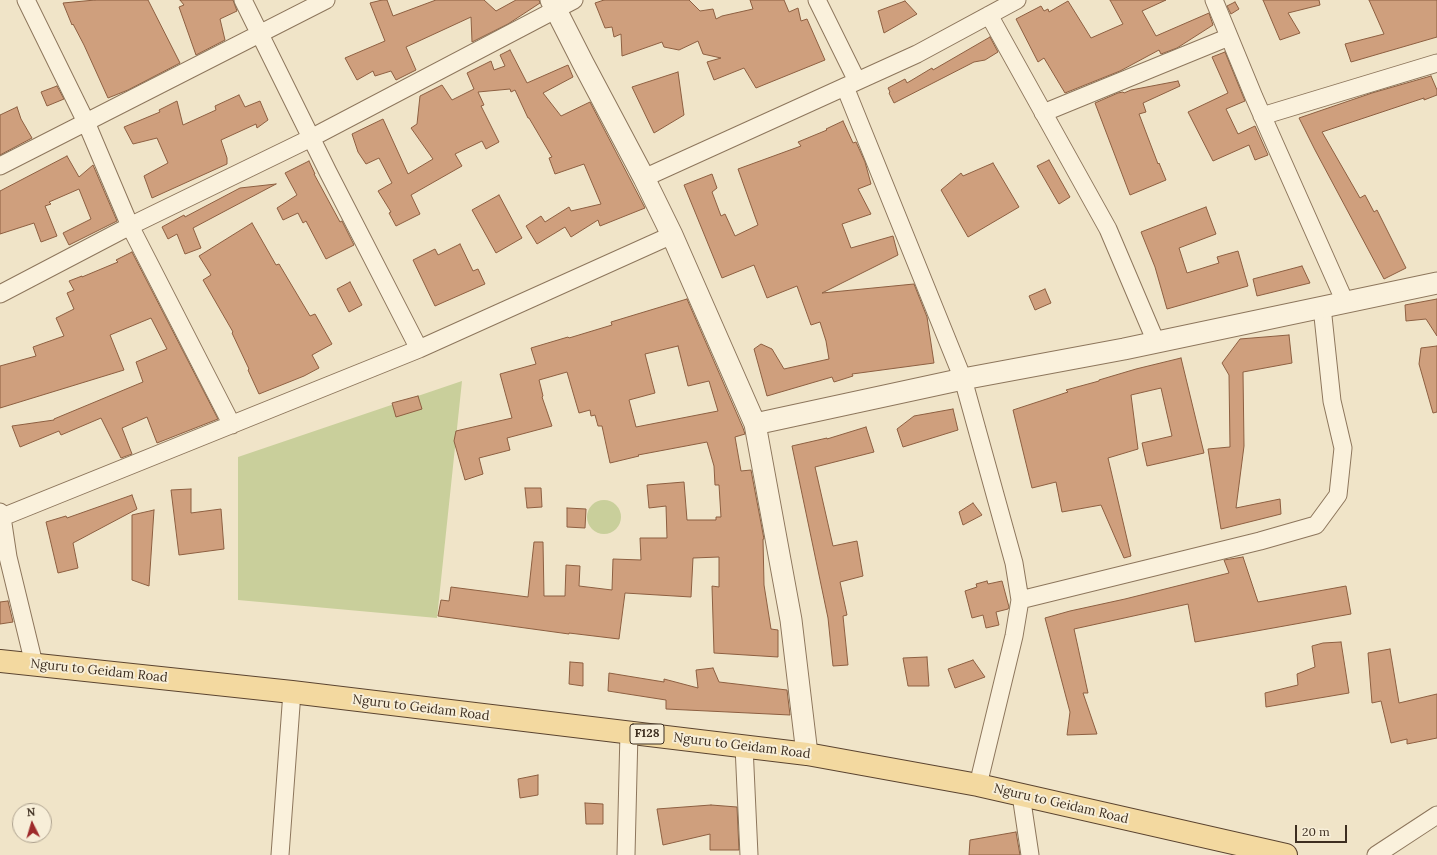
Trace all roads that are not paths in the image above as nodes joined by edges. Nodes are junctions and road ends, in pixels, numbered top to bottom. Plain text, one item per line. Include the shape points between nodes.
1 (26, 0) edge
2 (243, 0) edge
3 (326, 0) edge
4 (574, 0) edge
5 (817, 0) edge
6 (1017, 0) edge
7 (1214, 0) edge
8 (553, 5) edge
9 (989, 15) junction
10 (260, 34) junction
11 (1229, 37) junction
12 (1437, 63) edge
13 (851, 84) junction
14 (1043, 113) junction
15 (1262, 116) junction
16 (86, 122) junction
17 (311, 138) junction
18 (0, 166) edge
19 (644, 178) junction
20 (130, 226) junction
21 (672, 236) junction
22 (1437, 283) edge
23 (0, 294) edge
24 (1345, 302) junction
25 (1322, 307) junction
26 (1156, 342) junction
27 (419, 349) junction
28 (963, 379) junction
29 (755, 424) junction
30 (232, 425) junction
31 (1, 516) edge
32 (1020, 600) junction
33 (0, 661) edge
34 (34, 664) junction
35 (292, 692) junction
36 (629, 732) junction
37 (744, 746) junction
38 (807, 754) junction
39 (978, 785) junction
40 (1021, 795) junction
41 (1437, 815) edge
42 (1280, 854) edge
43 (280, 855) edge
44 (626, 855) edge
45 (749, 855) edge
46 (1030, 855) edge
47 (1376, 855) edge

1 - 16 street
2 - 10 street
3 - 10 street
4 - 8 street
5 - 13 street
6 - 9 street
7 - 11 street
8 - 17 street
8 - 19 street
9 - 13 street via 917,54
9 - 14 street
10 - 16 street
10 - 17 street
11 - 14 street
11 - 15 street
12 - 15 street
13 - 19 street
13 - 28 street
14 - 26 street via 1108,229
15 - 24 street
16 - 18 street
16 - 20 street
17 - 20 street
17 - 27 street
19 - 21 street
20 - 23 street
20 - 30 street
21 - 27 street
21 - 29 street
22 - 24 street
24 - 25 street
25 - 26 street
25 - 32 street via 1332,401 1343,448 1338,495 1316,525
26 - 28 street
27 - 30 street
28 - 29 street
28 - 32 street via 1014,563
29 - 38 street via 791,620
30 - 31 street
31 - 34 street via 8,557
32 - 39 street via 1014,636
33 - 34 main road, Nguru to Geidam Road / F128
34 - 35 main road, Nguru to Geidam Road / F128
35 - 36 main road, Nguru to Geidam Road / F128
35 - 43 street
36 - 37 main road, Nguru to Geidam Road / F128
36 - 44 street
37 - 38 main road, Nguru to Geidam Road / F128
37 - 45 street
38 - 39 main road, Nguru to Geidam Road / F128
39 - 40 main road, Nguru to Geidam Road / F128
40 - 42 main road, Nguru to Geidam Road / F128
40 - 46 street
41 - 47 street

